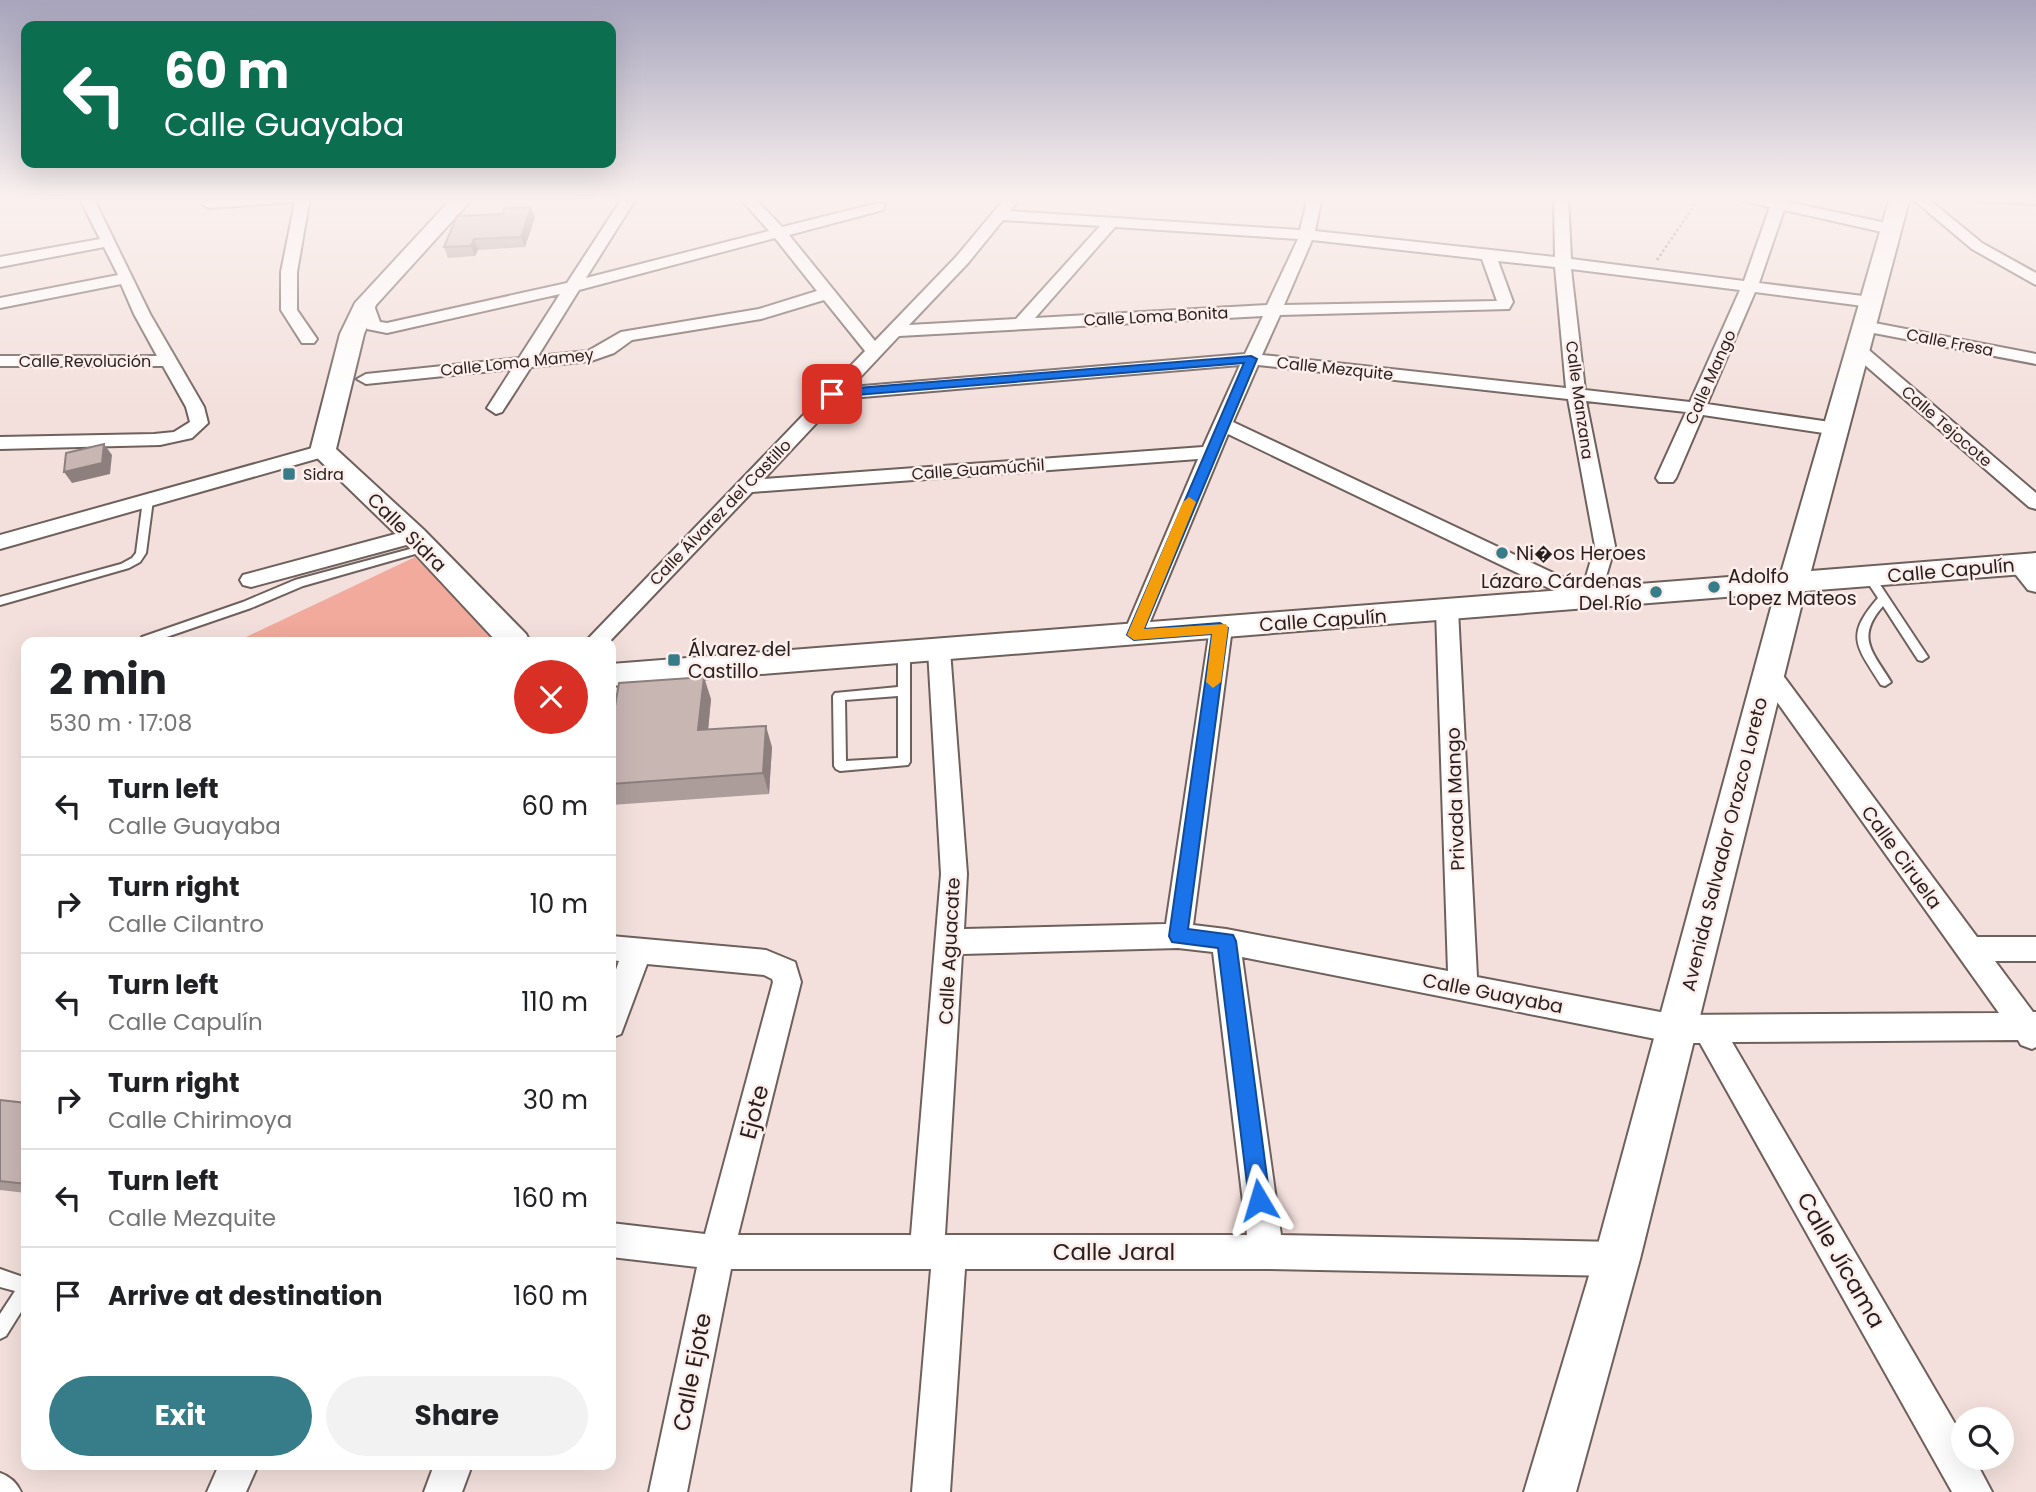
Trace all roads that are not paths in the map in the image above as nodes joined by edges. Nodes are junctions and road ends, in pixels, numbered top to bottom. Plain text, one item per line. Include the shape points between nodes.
1 (121, 267) edge
2 (290, 267) edge
3 (400, 267) edge
4 (587, 267) edge
5 (649, 267) edge
6 (805, 267) edge
7 (956, 267) edge
8 (1072, 267) edge
9 (1293, 267) edge
10 (1493, 267) edge
11 (1563, 267) edge
12 (1591, 267) edge
13 (1756, 267) edge
14 (1881, 267) edge
15 (2013, 267) edge
16 (127, 278) junction
17 (2036, 280) edge
18 (575, 286) junction
19 (1749, 286) junction
20 (825, 294) junction
21 (0, 303) edge
22 (366, 303) junction
23 (1273, 310) junction
24 (1021, 324) junction
25 (1864, 326) junction
26 (893, 331) junction
27 (308, 339) dead end
28 (874, 351) junction
29 (1251, 359) junction
30 (2036, 359) edge
31 (170, 361) junction
32 (0, 362) edge
33 (523, 362) junction
34 (366, 379) dead end
35 (832, 394) junction
36 (1576, 395) junction
37 (496, 408) dead end
38 (1696, 408) junction
39 (1223, 424) junction
40 (1837, 429) junction
41 (0, 443) edge
42 (323, 451) junction
43 (1210, 452) junction
44 (1666, 478) dead end
45 (746, 486) junction
46 (148, 500) junction
47 (2036, 503) edge
48 (0, 542) edge
49 (419, 542) junction
50 (2030, 571) edge
51 (251, 580) dead end
52 (1792, 583) junction
53 (1876, 588) junction
54 (1590, 599) junction
55 (0, 601) edge
56 (1447, 610) junction
57 (1220, 628) junction
58 (1134, 635) junction
59 (155, 637) edge
60 (510, 637) edge
61 (601, 637) edge
62 (939, 650) junction
63 (904, 653) junction
64 (1922, 657) dead end
65 (1768, 672) junction
66 (616, 675) edge
67 (1885, 682) dead end
68 (904, 691) junction
69 (1178, 936) junction
70 (1226, 941) junction
71 (951, 942) junction
72 (1969, 949) junction
73 (2036, 949) edge
74 (624, 950) edge
75 (1463, 988) junction
76 (616, 996) edge
77 (1692, 1029) junction
78 (2032, 1031) edge
79 (616, 1241) edge
80 (717, 1252) junction
81 (938, 1252) junction
82 (1266, 1252) junction
83 (1617, 1259) junction
84 (0, 1278) edge
85 (21, 1285) edge
86 (21, 1295) edge
87 (0, 1330) edge
88 (237, 1470) edge
89 (451, 1470) edge
90 (0, 1482) edge
91 (11, 1492) edge
92 (226, 1492) edge
93 (443, 1492) edge
94 (668, 1492) edge
95 (931, 1492) edge
96 (1550, 1492) edge
97 (1973, 1492) edge

1 - 16 street
2 - 27 street via 289,310
3 - 22 street
4 - 18 street
5 - 18 street
6 - 20 street
7 - 26 street, Calle Álvarez del Castillo
8 - 24 street
9 - 23 street
10 - 23 street, Calle Loma Bonita via 1503,306
11 - 36 street, Calle Manzana
12 - 19 street, Calle Fresa
13 - 19 street, Calle Mango
14 - 25 street, Avenida Salvador Orozco Loreto
15 - 17 street
16 - 21 street
16 - 31 street
18 - 22 street via 382,328 373,325
18 - 33 street
19 - 25 street, Calle Fresa
19 - 38 street, Calle Mango
20 - 28 street
20 - 33 street, Calle Loma Mamey via 761,314 627,336 591,356
22 - 42 street via 352,334
23 - 24 street, Calle Loma Bonita
23 - 29 street
24 - 26 street, Calle Loma Bonita
25 - 30 street, Calle Fresa
25 - 40 street, Avenida Salvador Orozco Loreto
25 - 47 street, Calle Tejocote
26 - 28 street, Calle Álvarez del Castillo
28 - 35 street, Calle Álvarez del Castillo
29 - 35 street, Calle Mezquite
29 - 36 street, Calle Mezquite
29 - 39 street
31 - 32 street, Calle Revolución
31 - 41 street via 195,407 199,423 194,430 155,440
33 - 34 street, Calle Loma Mamey
33 - 37 street
35 - 45 street, Calle Álvarez del Castillo
36 - 38 street, Calle Mezquite
36 - 54 street, Calle Manzana via 1605,546
38 - 40 street, Calle Mezquite
38 - 44 street, Calle Mango
39 - 43 street
39 - 54 street
40 - 52 street, Avenida Salvador Orozco Loreto
42 - 46 street
42 - 49 street, Calle Sidra
43 - 45 street, Calle Guamúchil
43 - 58 street
45 - 61 street, Calle Álvarez del Castillo
46 - 48 street
46 - 55 lane via 141,553 136,560
49 - 51 street
49 - 59 lane
49 - 60 street, Calle Sidra
50 - 53 street, Calle Capulín
52 - 53 street, Calle Capulín
52 - 54 street, Calle Capulín
52 - 65 street, Avenida Salvador Orozco Loreto
53 - 64 lane
53 - 67 lane via 1862,634
54 - 56 street, Calle Capulín
56 - 57 street, Calle Capulín
56 - 75 street, Privada Mango
57 - 58 street, Calle Capulín
57 - 69 street
58 - 62 street, Calle Capulín
62 - 63 street, Calle Capulín
62 - 71 street, Calle Aguacate via 954,874
63 - 66 street, Calle Capulín
63 - 68 lane
65 - 72 street, Calle Ciruela
65 - 77 street, Avenida Salvador Orozco Loreto
68 - 68 lane via 904,762 840,766 839,696
69 - 70 street, Calle Guayaba
69 - 71 street, Calle Guayaba
70 - 75 street, Calle Guayaba
70 - 82 street
71 - 81 street, Calle Aguacate
72 - 73 street
72 - 78 street, Calle Ciruela
74 - 76 street
74 - 80 street, Ejote via 766,963 785,971 785,996
75 - 77 street, Calle Guayaba
77 - 78 street, Calle Guayaba
77 - 83 street, Avenida Salvador Orozco Loreto
77 - 97 street, Calle Jícama
79 - 80 street, Calle Jaral
80 - 81 street, Calle Jaral
80 - 94 street, Calle Ejote
81 - 82 street, Calle Jaral
81 - 95 street, Calle Aguacate
82 - 83 street, Calle Jaral
83 - 96 street, Avenida Salvador Orozco Loreto
84 - 85 lane
86 - 87 lane
88 - 92 street
89 - 93 street
90 - 91 lane

